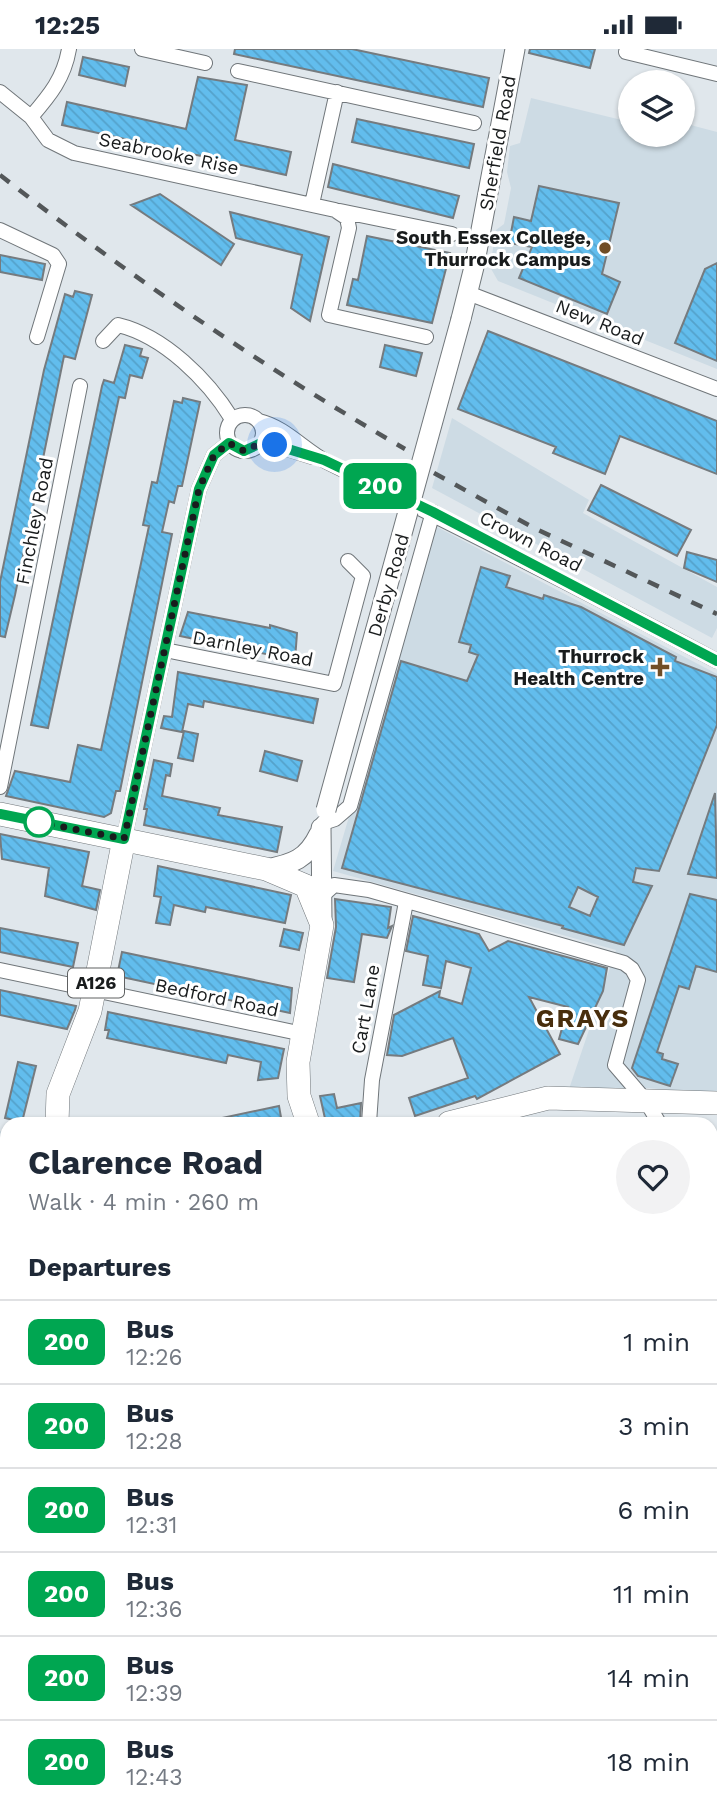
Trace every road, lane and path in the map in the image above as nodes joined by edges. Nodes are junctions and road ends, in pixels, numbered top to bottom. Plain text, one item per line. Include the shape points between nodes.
1 (69, 49) edge
2 (142, 49) edge
3 (515, 49) edge
4 (626, 51) dead end
5 (205, 63) dead end
6 (238, 71) dead end
7 (717, 74) edge
8 (0, 92) edge
9 (337, 92) junction
10 (31, 117) junction
11 (474, 123) dead end
12 (312, 204) junction
13 (335, 210) junction
14 (0, 230) edge
15 (452, 234) dead end
16 (468, 293) junction
17 (461, 319) joint
18 (37, 337) dead end
19 (426, 337) dead end
20 (103, 341) dead end
21 (80, 386) dead end
22 (717, 389) edge
23 (232, 419) junction
24 (259, 421) junction
25 (229, 443) junction
26 (259, 444) junction
27 (324, 460) junction
28 (433, 512) junction
29 (348, 561) dead end
30 (165, 650) junction
31 (717, 661) edge
32 (0, 787) edge
33 (0, 814) edge
34 (324, 820) junction
35 (124, 839) junction
36 (266, 869) junction
37 (323, 895) junction
38 (406, 902) junction
39 (321, 925) junction
40 (0, 970) edge
41 (94, 991) junction
42 (303, 1034) junction
43 (641, 1095) junction
44 (717, 1103) edge
45 (57, 1117) edge
46 (306, 1117) edge
47 (369, 1117) edge
48 (472, 1117) edge
49 (655, 1117) edge

1 - 10 street via 65,71
2 - 5 street
3 - 16 main road, Sherfield Road
4 - 7 street
6 - 9 street
8 - 10 street
9 - 11 street
9 - 12 street
10 - 12 street, Seabrooke Rise via 48,140 74,153
12 - 13 street, Seabrooke Rise
13 - 15 street, Seabrooke Rise
13 - 19 street via 347,218 349,228 329,315
14 - 18 street via 53,255 59,264
16 - 17 main road, Sherfield Road
16 - 22 street, New Road
17 - 34 main road, Derby Road, bridge
20 - 23 street via 118,324 139,333 179,358 214,391
21 - 32 street, Finchley Road
23 - 24 street via 243,414
23 - 25 street via 227,428
24 - 26 street via 263,433
24 - 27 street, Crown Road via 273,425
25 - 26 street via 244,451
25 - 30 street via 214,455 199,489
26 - 27 street, Crown Road
27 - 28 street, Crown Road
28 - 31 street, Crown Road
28 - 34 street via 350,806 335,819
29 - 30 street, Darnley Road via 363,576 334,684
30 - 35 street
33 - 35 main road
34 - 36 main road, Derby Road via 302,859
34 - 37 main road, Derby Road
35 - 36 main road
35 - 41 main road, A126
36 - 39 main road via 306,886
37 - 38 street via 334,885
37 - 39 main road, Derby Road
38 - 43 street via 610,957 632,969 638,980 615,1065
38 - 47 street, Cart Lane via 372,1080
39 - 42 main road, Derby Road
40 - 41 street, Bedford Road
41 - 42 street, Bedford Road
41 - 45 main road, A126 via 58,1094
42 - 46 main road, Derby Road via 298,1079
43 - 44 main road
43 - 48 main road via 540,1099
43 - 49 street

